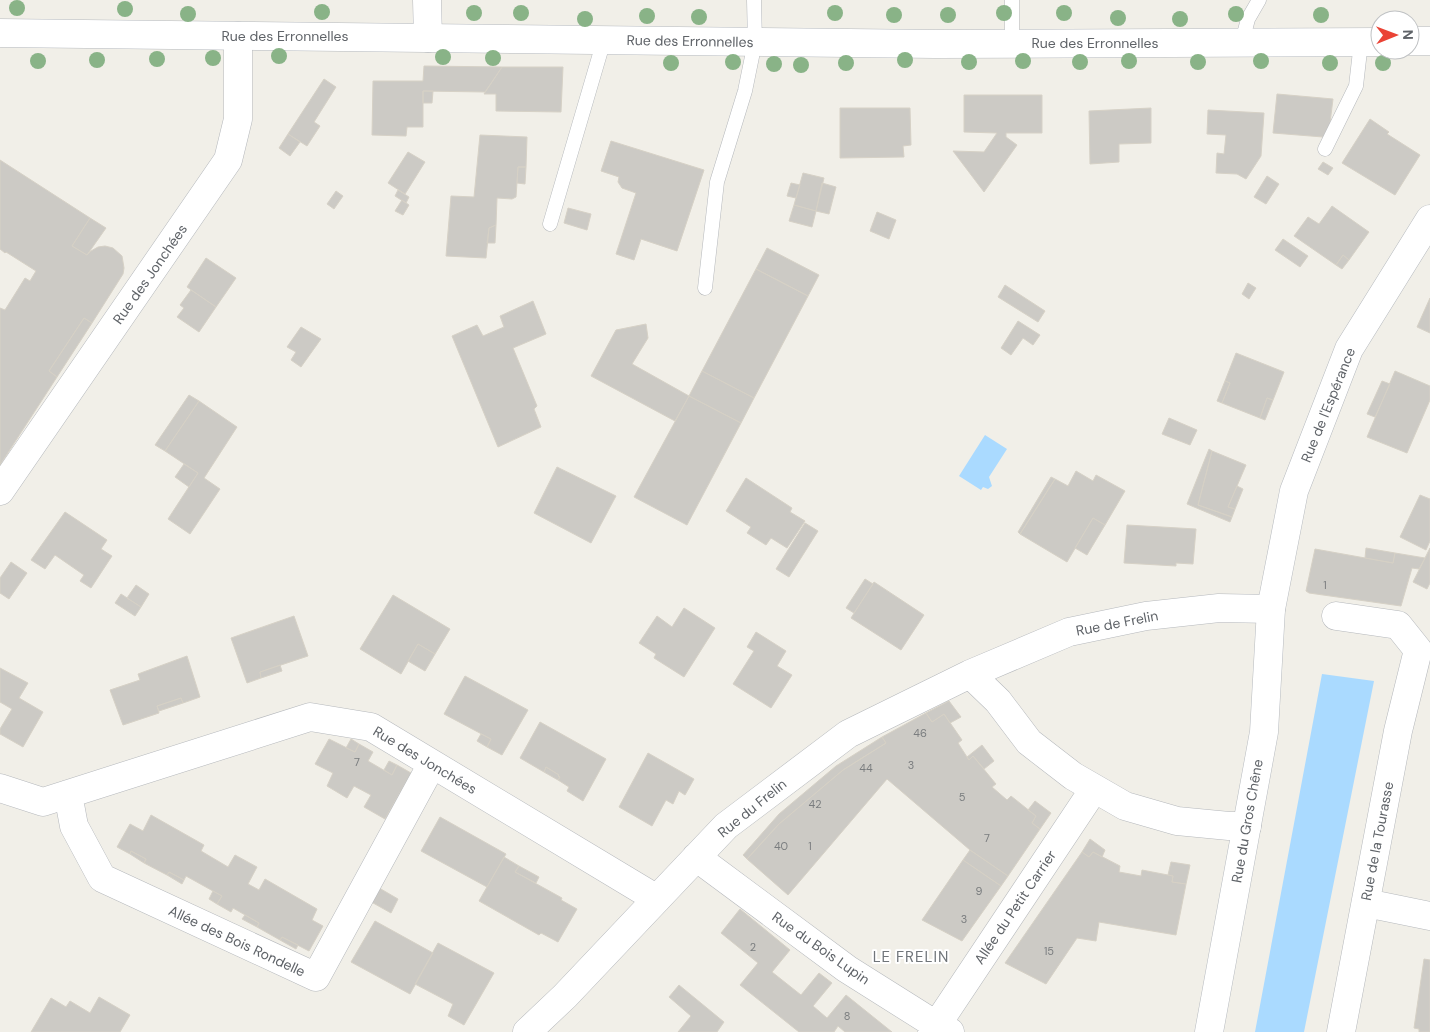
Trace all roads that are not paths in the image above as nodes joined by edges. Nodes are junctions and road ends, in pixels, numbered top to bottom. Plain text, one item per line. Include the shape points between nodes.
1 (427, 0) edge
2 (754, 0) edge
3 (1012, 0) edge
4 (1259, 0) edge
5 (0, 33) edge
6 (238, 36) junction
7 (428, 38) junction
8 (604, 40) junction
9 (755, 42) junction
10 (1242, 42) junction
11 (1370, 42) edge
12 (1012, 43) junction
13 (1325, 149) dead end
14 (1430, 220) edge
15 (550, 224) dead end
16 (705, 288) dead end
17 (0, 491) edge
18 (1271, 609) junction
19 (1336, 616) dead end
20 (1424, 648) edge
21 (970, 674) junction
22 (432, 764) junction
23 (0, 788) edge
24 (1094, 789) junction
25 (68, 794) junction
26 (1247, 826) junction
27 (696, 857) junction
28 (657, 899) junction
29 (1366, 903) junction
30 (1430, 916) edge
31 (940, 1030) edge
32 (527, 1032) edge
33 (1209, 1032) edge
34 (1341, 1032) edge

1 - 7 street
2 - 9 lane
3 - 12 lane
4 - 10 lane via 1248,19
5 - 6 street, Rue des Erronnelles
6 - 7 street, Rue des Erronnelles
6 - 17 street, Rue des Jonchées via 238,119 228,160
7 - 8 street, Rue des Erronnelles
8 - 9 street, Rue des Erronnelles
8 - 15 lane
9 - 12 street, Rue des Erronnelles
9 - 16 lane via 745,91 717,182
10 - 11 street, Rue des Erronnelles
10 - 12 street, Rue des Erronnelles
11 - 13 lane via 1356,86
14 - 18 street, Rue de l'Espérance via 1349,349 1294,491
18 - 21 street, Rue de Frelin via 1218,608 1146,616 1070,632
18 - 26 street, Rue du Gros Chêne via 1264,732
19 - 20 street, Rue de la Tourasse via 1398,625
20 - 29 street, Rue de la Tourasse via 1398,731
21 - 24 street via 998,700 1029,742
21 - 27 street, Rue du Frelin via 848,734 726,826
22 - 25 street, Rue des Jonchées via 371,727 310,717
22 - 25 street, Allée des Bois Rondelle via 316,977 102,878 74,826
22 - 28 street, Rue des Jonchées
23 - 25 street, Rue des Jonchées via 43,802
24 - 26 street via 1125,806 1177,821
24 - 31 street, Allée du Petit Carrier
26 - 33 street, Rue du Gros Chêne
27 - 28 street, Rue du Frelin
27 - 31 street, Rue du Bois Lupin via 847,969
28 - 32 street, Rue du Frelin
29 - 30 street
29 - 34 street, Rue de la Tourasse

